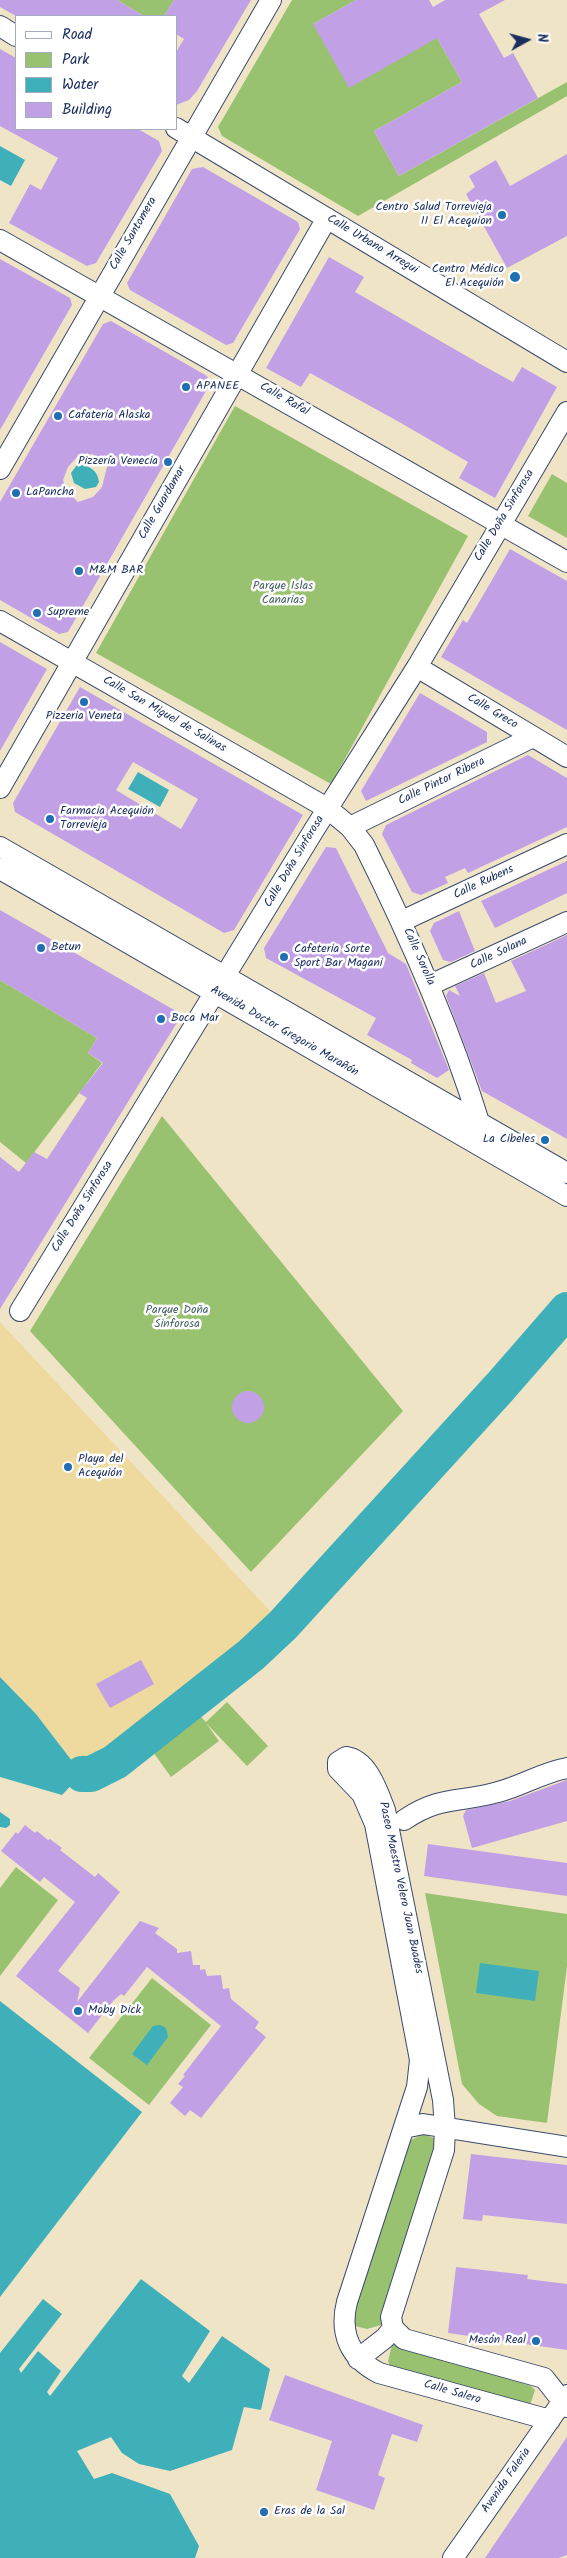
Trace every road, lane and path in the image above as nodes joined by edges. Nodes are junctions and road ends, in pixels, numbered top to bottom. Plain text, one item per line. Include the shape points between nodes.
1 (271, 0) edge
2 (0, 26) edge
3 (15, 35) edge
4 (183, 132) edge
5 (326, 218) junction
6 (0, 240) edge
7 (99, 295) junction
8 (567, 362) edge
9 (237, 374) junction
10 (567, 412) edge
11 (7, 438) edge
12 (0, 469) edge
13 (500, 524) junction
14 (567, 562) edge
15 (0, 621) edge
16 (72, 662) junction
17 (417, 667) junction
18 (533, 737) junction
19 (567, 757) edge
20 (0, 788) edge
21 (327, 808) junction
22 (350, 827) junction
23 (567, 844) edge
24 (0, 847) edge
25 (0, 869) edge
26 (402, 922) junction
27 (567, 922) edge
28 (220, 984) junction
29 (430, 985) junction
30 (478, 1122) junction
31 (567, 1173) edge
32 (567, 1196) edge
33 (20, 1310) dead end
34 (567, 1768) edge
35 (404, 1820) dead end
36 (404, 2128) junction
37 (446, 2128) junction
38 (567, 2147) edge
39 (393, 2328) junction
40 (358, 2359) junction
41 (566, 2403) edge
42 (550, 2420) junction
43 (453, 2558) edge

1 - 4 street, Calle Santomera
2 - 3 street
4 - 5 street, Calle Urbano Arregui
4 - 7 street, Calle Santomera
5 - 8 street, Calle Urbano Arregui
5 - 9 street, Calle Guardamar
6 - 7 street, Calle Rafal
7 - 9 street, Calle Rafal
7 - 11 street, Calle Santomera
9 - 13 street, Calle Rafal
9 - 16 street, Calle Guardamar
10 - 13 street, Calle Doña Sinforosa
11 - 12 street, Calle Santomera
13 - 14 street, Calle Rafal
13 - 17 street, Calle Doña Sinforosa
15 - 16 street, Calle San Miguel de Salinas
16 - 20 street, Calle Guardamar
16 - 21 street, Calle San Miguel de Salinas
17 - 18 street, Calle Greco
17 - 21 street, Calle Doña Sinforosa
18 - 19 street, Calle Greco
18 - 22 street, Calle Pintor Ribera
21 - 22 street, Calle Sorolla
21 - 28 street, Calle Doña Sinforosa
22 - 26 street, Calle Sorolla via 364,845
23 - 26 street, Calle Rubens
24 - 28 street, Avenida Doctor Gregorio Marañón
25 - 28 street, Avenida Doctor Gregorio Marañón
26 - 29 street, Calle Sorolla
27 - 29 street, Calle Solana
28 - 30 street, Avenida Doctor Gregorio Marañón
28 - 32 street, Avenida Doctor Gregorio Marañón
28 - 33 street, Calle Doña Sinforosa
29 - 30 street, Calle Sorolla
30 - 31 street, Avenida Doctor Gregorio Marañón
34 - 35 street via 496,1793 437,1802
36 - 37 street via 423,2124
36 - 37 street, Paseo Maestro Velero Juan Buades via 420,2072 419,2044 375,1824 357,1786 338,1769 338,1762 343,1757 354,1759 365,1770 385,1810
36 - 40 street, Paseo Maestro Velero Juan Buades via 344,2315 347,2341
37 - 38 street
37 - 39 street, Paseo Maestro Velero Juan Buades via 444,2150 391,2317
39 - 40 street
39 - 41 street via 404,2339 544,2378
40 - 42 street, Calle Salero via 379,2372
41 - 42 street
42 - 43 street, Avenida Faleria

